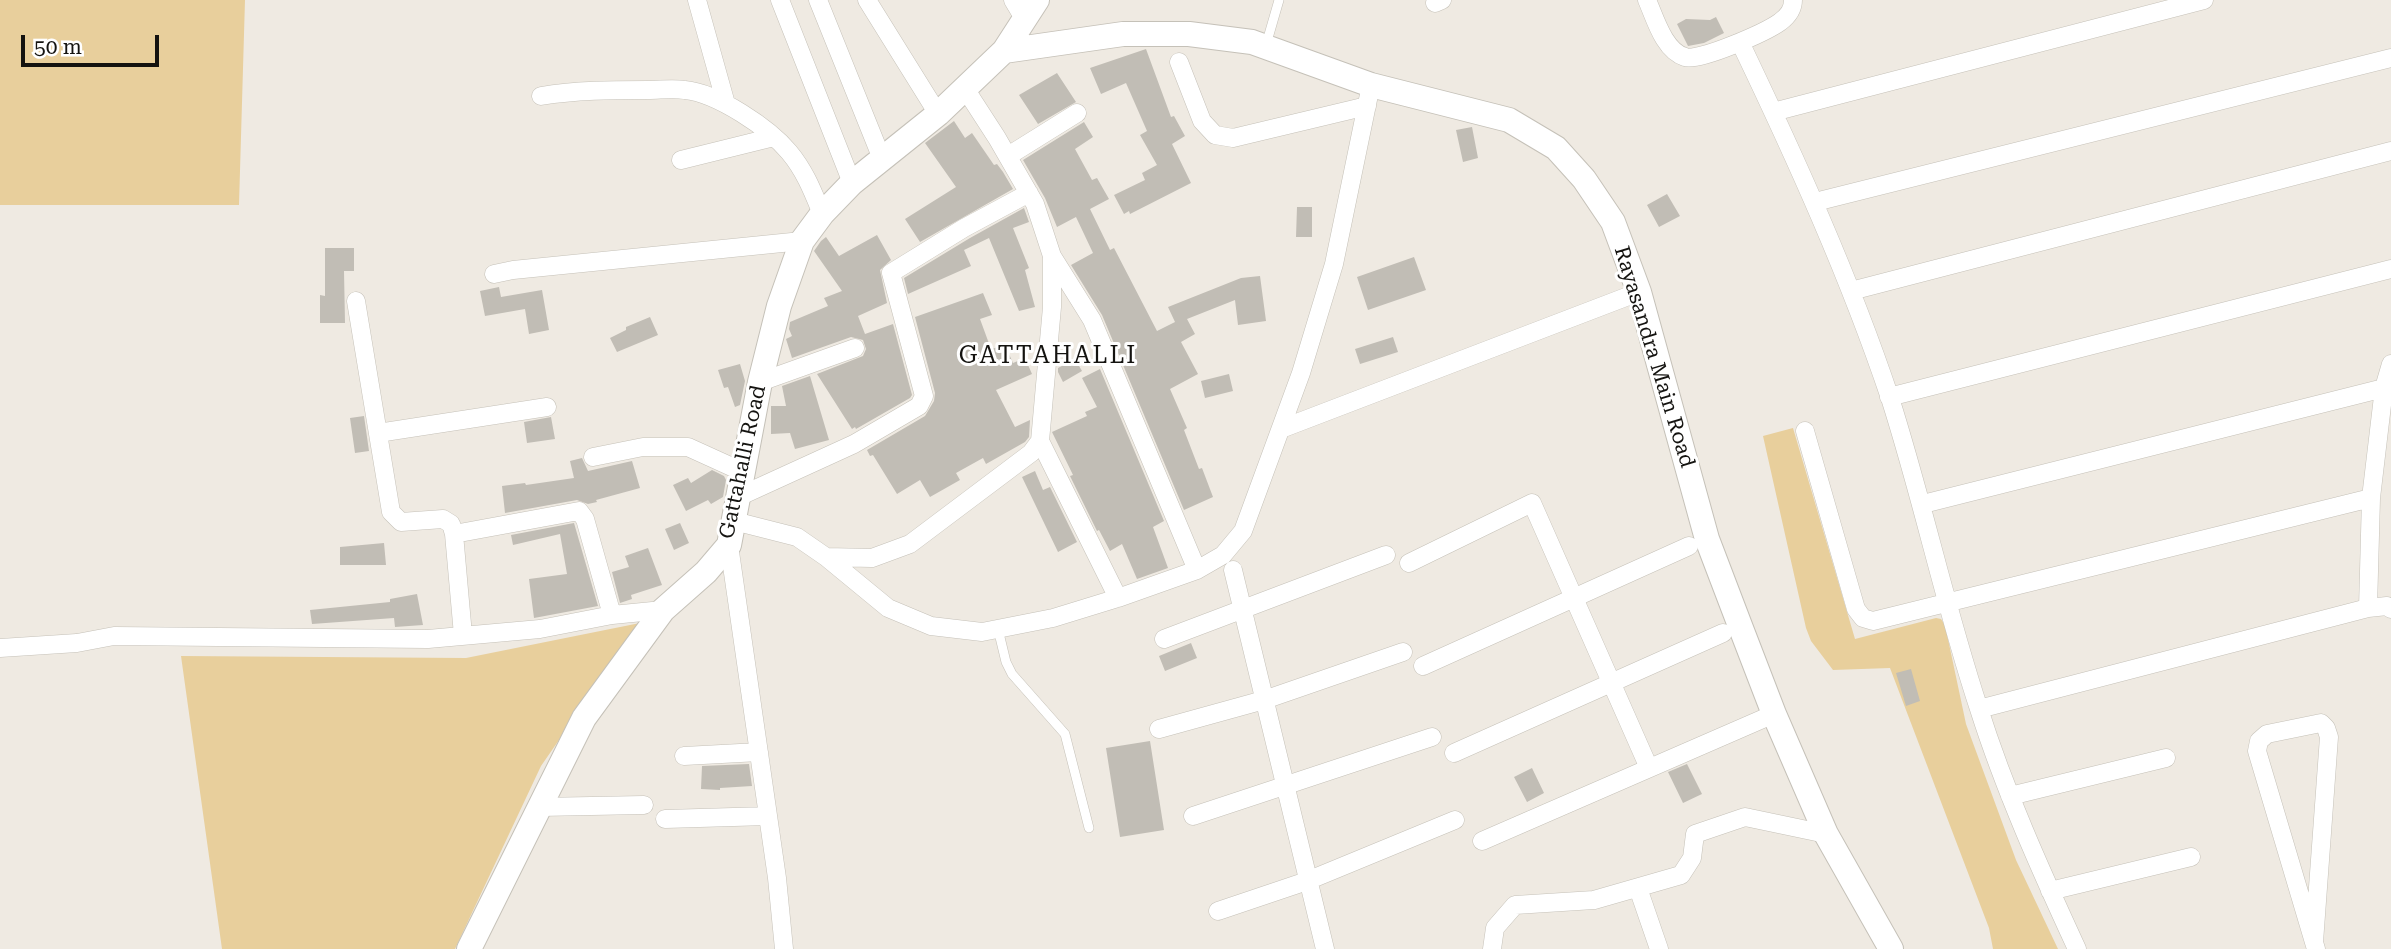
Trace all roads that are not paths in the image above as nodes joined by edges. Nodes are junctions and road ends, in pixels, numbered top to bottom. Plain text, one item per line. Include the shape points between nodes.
1 (697, 0) edge
2 (780, 0) edge
3 (818, 0) edge
4 (867, 0) edge
5 (1279, 0) edge
6 (1647, 0) edge
7 (1793, 0) edge
8 (2204, 0) edge
9 (1025, 7) edge
10 (1740, 42) junction
11 (1266, 47) junction
12 (1004, 51) junction
13 (2391, 58) edge
14 (1179, 62) dead end
15 (964, 87) junction
16 (1369, 95) junction
17 (541, 96) dead end
18 (726, 104) junction
19 (1773, 111) junction
20 (1077, 113) dead end
21 (938, 114) junction
22 (774, 137) junction
23 (2391, 150) edge
24 (1008, 156) junction
25 (882, 159) junction
26 (681, 160) dead end
27 (852, 183) junction
28 (1029, 193) junction
29 (1815, 202) junction
30 (822, 214) junction
31 (802, 241) junction
32 (1052, 256) junction
33 (2391, 269) edge
34 (494, 274) dead end
35 (1852, 291) junction
36 (1639, 292) junction
37 (356, 301) dead end
38 (855, 348) dead end
39 (2391, 364) edge
40 (760, 382) junction
41 (2384, 388) junction
42 (1889, 397) junction
43 (547, 407) dead end
44 (1281, 429) junction
45 (1805, 431) dead end
46 (378, 433) junction
47 (1040, 441) junction
48 (593, 457) dead end
49 (743, 472) junction
50 (738, 497) junction
51 (2371, 498) junction
52 (1923, 504) junction
53 (731, 533) junction
54 (454, 534) junction
55 (1689, 546) dead end
56 (1386, 555) dead end
57 (826, 557) junction
58 (1409, 563) dead end
59 (1197, 570) junction
60 (1233, 570) dead end
61 (1118, 598) junction
62 (1574, 598) junction
63 (1949, 604) junction
64 (2368, 608) junction
65 (1242, 609) junction
66 (2391, 609) edge
67 (663, 610) junction
68 (612, 615) junction
69 (998, 629) junction
70 (1723, 633) dead end
71 (463, 635) junction
72 (1164, 639) dead end
73 (0, 648) edge
74 (1403, 652) dead end
75 (1423, 666) dead end
76 (1611, 682) junction
77 (1264, 700) junction
78 (1979, 709) junction
79 (1774, 714) junction
80 (1159, 729) dead end
81 (1432, 737) dead end
82 (759, 752) junction
83 (1454, 754) dead end
84 (684, 756) dead end
85 (2166, 758) dead end
86 (1650, 768) junction
87 (1285, 787) junction
88 (2010, 796) junction
89 (643, 806) dead end
90 (539, 807) junction
91 (1193, 816) dead end
92 (768, 817) junction
93 (665, 819) dead end
94 (1455, 820) dead end
95 (1089, 828) dead end
96 (1826, 834) junction
97 (1482, 841) dead end
98 (2192, 857) dead end
99 (1307, 881) junction
100 (1638, 888) junction
101 (2050, 891) junction
102 (1217, 911) dead end
103 (2315, 946) edge
104 (469, 949) edge
105 (784, 949) edge
106 (1325, 949) edge
107 (1492, 949) edge
108 (1659, 949) edge
109 (1891, 949) edge
110 (2077, 949) edge

1 - 18 street
2 - 27 street
3 - 25 street
4 - 21 street
5 - 11 lane
6 - 10 street via 1671,49 1683,57 1693,59
7 - 10 street via 1791,11 1780,22
8 - 19 street
9 - 12 street, Gattahalli Road
10 - 19 street
11 - 12 street, Rayasandra Main Road via 1252,41 1189,34 1123,34
11 - 16 street, Rayasandra Main Road
12 - 15 street, Gattahalli Road
13 - 29 street
14 - 16 street via 1202,121 1215,135 1233,138
15 - 21 street, Gattahalli Road
15 - 24 street
16 - 36 street, Rayasandra Main Road via 1510,120 1556,148 1613,222
16 - 44 street via 1334,264
17 - 18 street via 687,90
18 - 22 street
19 - 29 street
20 - 24 street
21 - 25 street, Gattahalli Road
22 - 26 street
22 - 30 street via 810,182
23 - 35 street
24 - 28 street
25 - 27 street, Gattahalli Road
27 - 30 street, Gattahalli Road
28 - 32 street
28 - 50 street via 891,273 924,396 919,406 854,444
29 - 35 street
30 - 31 street, Gattahalli Road
31 - 34 street
31 - 40 street, Gattahalli Road
32 - 47 street
32 - 59 street via 1092,320
33 - 42 street
35 - 42 street
36 - 44 street
36 - 79 street, Rayasandra Main Road via 1707,539
37 - 46 street
38 - 40 street
39 - 41 street
40 - 49 street, Gattahalli Road
41 - 51 street
41 - 52 street
42 - 52 street
43 - 46 street
44 - 59 street via 1244,531 1223,555
45 - 63 street via 1856,608 1863,618 1873,621
46 - 54 street via 391,512 401,522 443,519
47 - 57 street via 1031,453 909,544 872,558
47 - 61 street
48 - 49 street via 643,447 688,447
49 - 50 street, Gattahalli Road
50 - 53 street, Gattahalli Road
51 - 63 street
51 - 64 street
52 - 63 street
53 - 57 street via 797,537
53 - 67 street, Gattahalli Road via 706,572
53 - 82 street
54 - 68 street via 579,511 586,519
54 - 71 street
55 - 62 street
56 - 65 street
57 - 69 street via 888,608 931,626 982,632
58 - 62 street via 1532,503
59 - 61 street
60 - 65 street
61 - 69 street
62 - 75 street
62 - 76 street
63 - 78 street
64 - 66 street
64 - 78 street
65 - 72 street
65 - 77 street
67 - 68 street
67 - 90 street, Gattahalli Road via 584,718
68 - 71 street via 540,629
69 - 95 lane via 1012,674 1065,734
70 - 76 street
71 - 73 street via 428,639 114,636
74 - 77 street
76 - 83 street
76 - 86 street
77 - 80 street
77 - 87 street
78 - 88 street
79 - 86 street
79 - 96 street, Rayasandra Main Road
81 - 87 street
82 - 84 street
82 - 92 street
85 - 88 street
86 - 97 street
87 - 91 street
87 - 99 street
88 - 101 street
89 - 90 street
90 - 104 street, Gattahalli Road
92 - 93 street
92 - 105 street
94 - 99 street
96 - 100 street via 1745,817 1695,834 1692,858 1681,875
96 - 109 street, Rayasandra Main Road
98 - 101 street
99 - 102 street
99 - 106 street
100 - 107 street via 1594,900 1515,905 1496,928
100 - 108 street
101 - 110 street
103 - 103 street via 2329,737 2320,723 2267,734 2257,751

